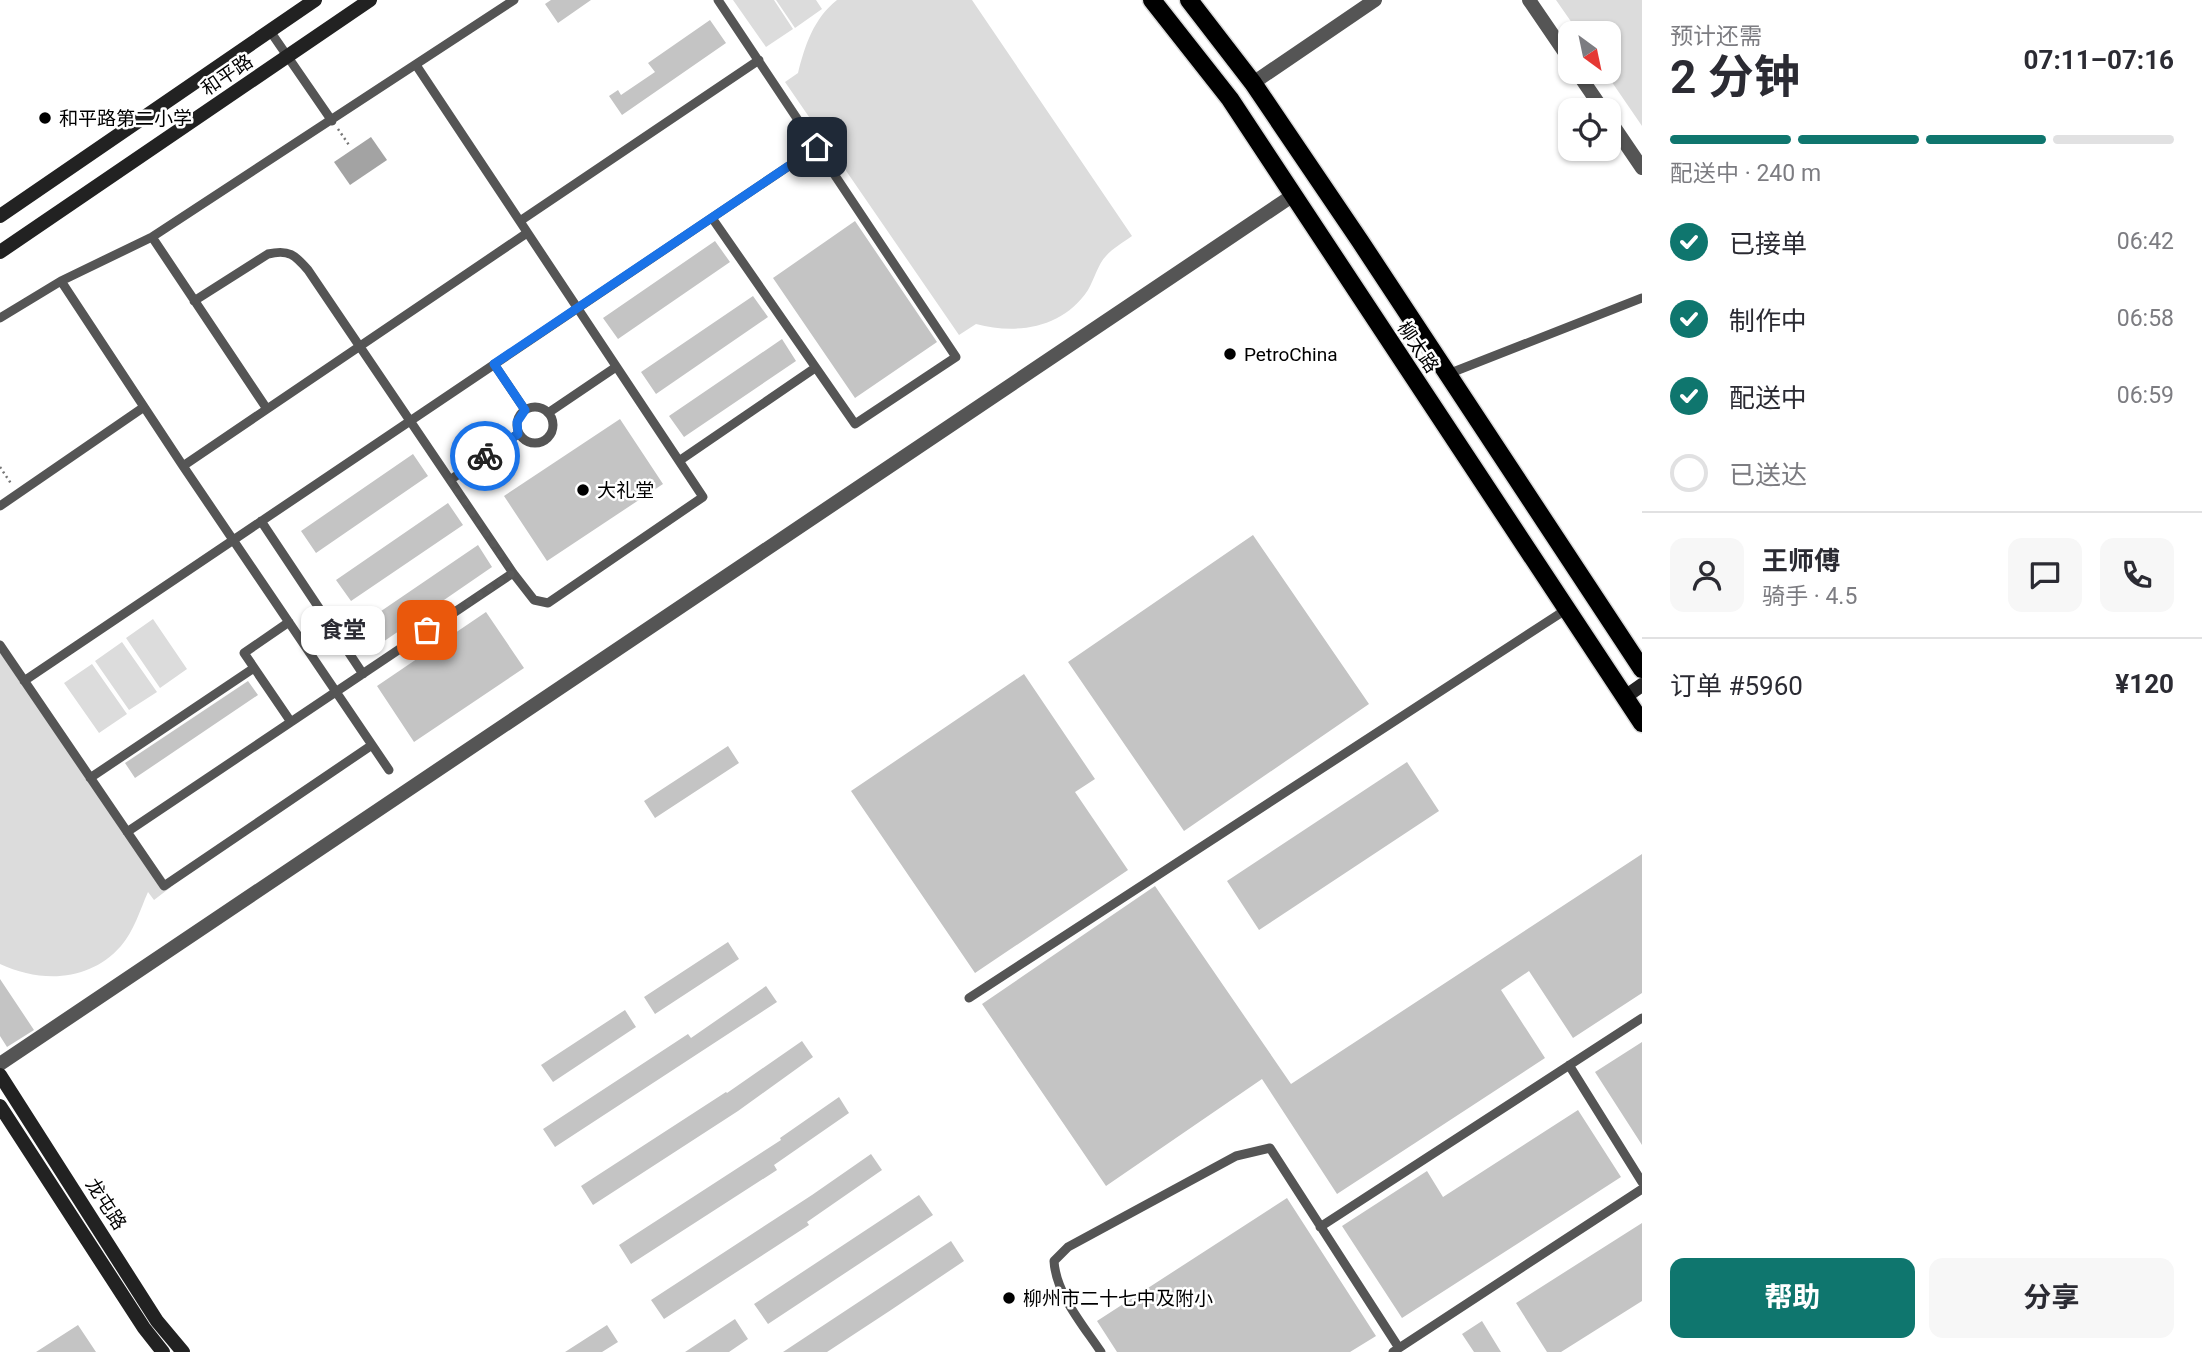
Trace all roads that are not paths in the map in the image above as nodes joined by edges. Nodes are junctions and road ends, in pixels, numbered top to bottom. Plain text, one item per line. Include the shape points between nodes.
1 (315, 0) edge
2 (370, 0) edge
3 (514, 0) edge
4 (718, 0) edge
5 (1153, 0) edge
6 (1189, 0) edge
7 (1375, 0) edge
8 (1529, 0) edge
9 (270, 31) junction
10 (1558, 42) edge
11 (288, 57) junction
12 (758, 60) junction
13 (416, 65) junction
14 (1253, 83) junction
15 (332, 121) junction
16 (1621, 137) edge
17 (817, 147) junction
18 (1642, 168) edge
19 (1292, 196) junction
20 (0, 216) edge
21 (712, 218) junction
22 (520, 221) junction
23 (527, 233) junction
24 (152, 237) junction
25 (0, 252) edge
26 (61, 281) junction
27 (1642, 298) edge
28 (194, 301) junction
29 (577, 308) junction
30 (0, 318) edge
31 (360, 346) junction
32 (494, 364) junction
33 (616, 367) junction
34 (815, 368) junction
35 (1448, 374) junction
36 (144, 407) junction
37 (267, 409) junction
38 (525, 410) junction
39 (548, 413) junction
40 (410, 421) junction
41 (518, 434) junction
42 (678, 461) junction
43 (183, 466) junction
44 (450, 480) junction
45 (0, 506) edge
46 (261, 521) junction
47 (233, 540) junction
48 (513, 573) junction
49 (1567, 609) junction
50 (289, 622) junction
51 (0, 645) edge
52 (254, 668) junction
53 (1642, 669) edge
54 (363, 674) junction
55 (24, 681) junction
56 (1642, 685) edge
57 (336, 692) junction
58 (1625, 697) junction
59 (291, 722) junction
60 (1642, 723) edge
61 (373, 745) junction
62 (389, 770) dead end
63 (90, 778) junction
64 (127, 832) junction
65 (969, 998) dead end
66 (1642, 1018) edge
67 (0, 1064) edge
68 (1569, 1065) junction
69 (0, 1075) edge
70 (0, 1106) edge
71 (1642, 1182) edge
72 (1642, 1189) edge
73 (1321, 1227) junction
74 (1396, 1350) edge
75 (163, 1352) edge
76 (183, 1352) edge
77 (1101, 1352) edge

1 - 9 main road, 和平路
2 - 11 main road, 和平路
3 - 13 lane
4 - 12 lane
5 - 19 main road, 柳太路 via 1230,99
6 - 14 main road, 柳太路
7 - 14 street
8 - 10 street
9 - 11 lane
9 - 20 main road, 和平路
11 - 15 lane
11 - 25 main road, 和平路
12 - 17 lane
12 - 22 lane
13 - 15 lane
13 - 22 lane
14 - 35 main road, 柳太路
15 - 24 lane
16 - 18 street
17 - 21 lane
17 - 34 lane via 956,357 855,424
19 - 49 main road, 柳太路
19 - 67 street
21 - 29 lane
21 - 34 lane
22 - 23 lane
23 - 29 lane
23 - 31 lane
24 - 26 lane
24 - 28 lane
26 - 30 lane
26 - 36 lane
27 - 35 lane
28 - 31 lane via 257,260 282,251 309,270
28 - 37 lane
29 - 32 lane
29 - 33 lane
31 - 37 lane
31 - 40 lane
32 - 38 lane
32 - 40 lane
33 - 39 lane
33 - 42 lane
34 - 42 lane
35 - 53 main road, 柳太路
36 - 43 lane
36 - 45 lane
37 - 43 lane
38 - 39 lane via 540,408
38 - 41 lane via 517,422
39 - 41 lane via 553,426 544,441 527,442
40 - 44 lane
40 - 46 lane
41 - 44 lane
42 - 48 lane via 703,497 548,603 534,600
43 - 47 lane
44 - 48 lane
46 - 47 lane
46 - 54 lane
47 - 50 lane
47 - 55 lane
48 - 54 lane
49 - 58 main road, 柳太路
49 - 65 lane
50 - 52 lane via 244,653
50 - 57 lane
51 - 55 lane
52 - 59 lane
52 - 63 lane
54 - 57 lane
55 - 63 lane
56 - 58 main road
57 - 59 lane
57 - 61 lane
58 - 60 main road, 柳太路
59 - 64 lane
61 - 62 lane
61 - 64 lane via 164,886
63 - 64 lane
66 - 68 lane
68 - 71 lane
68 - 73 lane
69 - 76 main road, 龙屯路 via 157,1321
70 - 75 main road, 龙屯路
72 - 74 lane
73 - 74 lane
73 - 77 lane via 1270,1148 1236,1156 1068,1247 1054,1261 1055,1276

